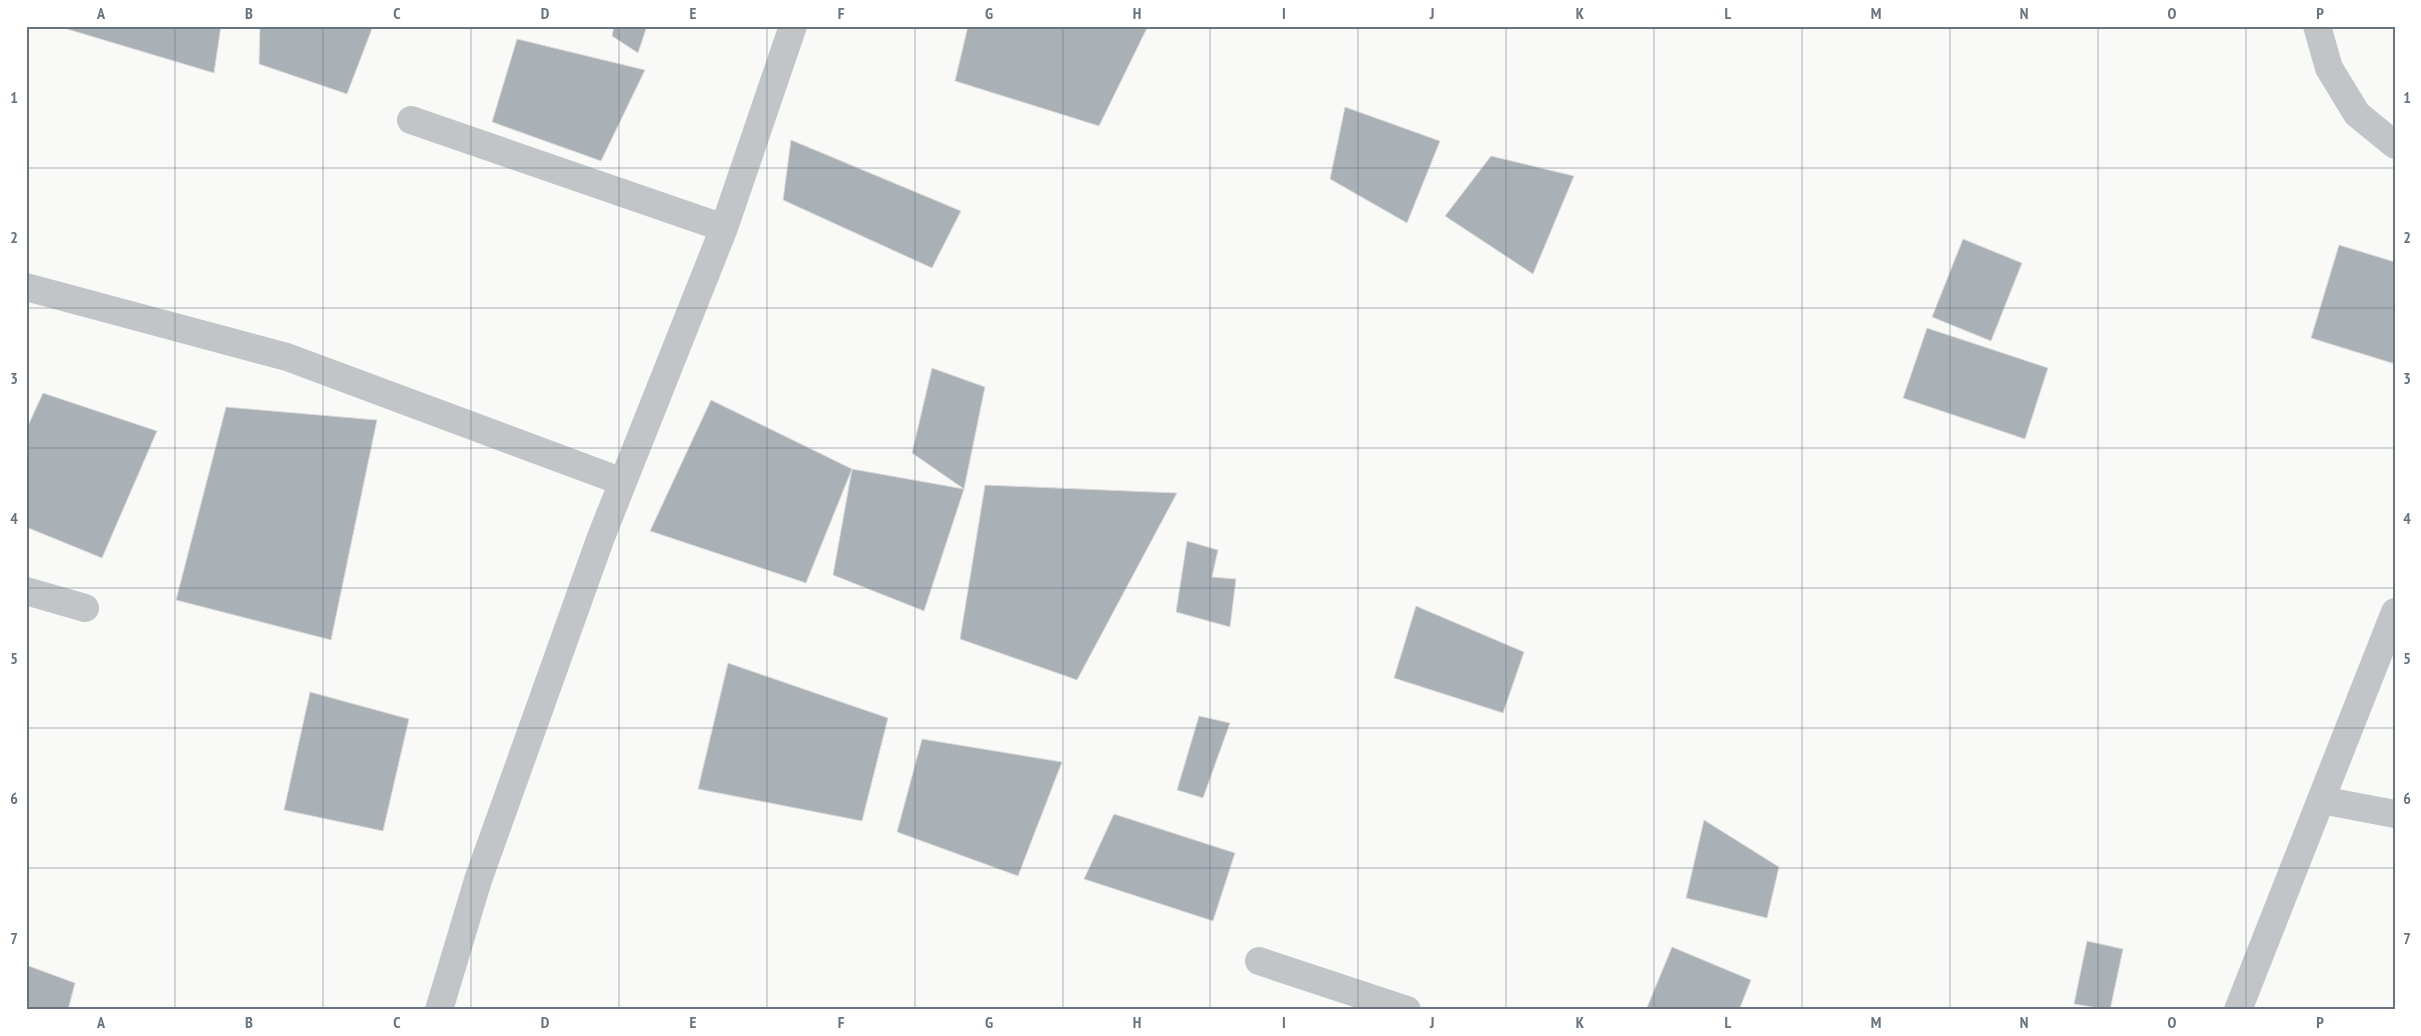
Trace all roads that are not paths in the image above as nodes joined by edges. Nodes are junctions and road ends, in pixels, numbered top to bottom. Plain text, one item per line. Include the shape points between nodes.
1 (793, 26) edge
2 (2317, 26) edge
3 (411, 120) dead end
4 (2395, 145) edge
5 (724, 228) junction
6 (26, 287) edge
7 (623, 482) junction
8 (26, 592) edge
9 (85, 608) dead end
10 (2395, 612) edge
11 (2320, 800) junction
12 (2395, 814) edge
13 (1259, 961) dead end
14 (439, 1010) edge
15 (1407, 1010) edge
16 (2238, 1010) edge

1 - 5 street
2 - 4 street via 2329,68 2357,114
3 - 5 street
5 - 7 street
6 - 7 street via 287,357
7 - 14 street via 478,880
8 - 9 street
10 - 11 street
11 - 12 street
11 - 16 street
13 - 15 street

